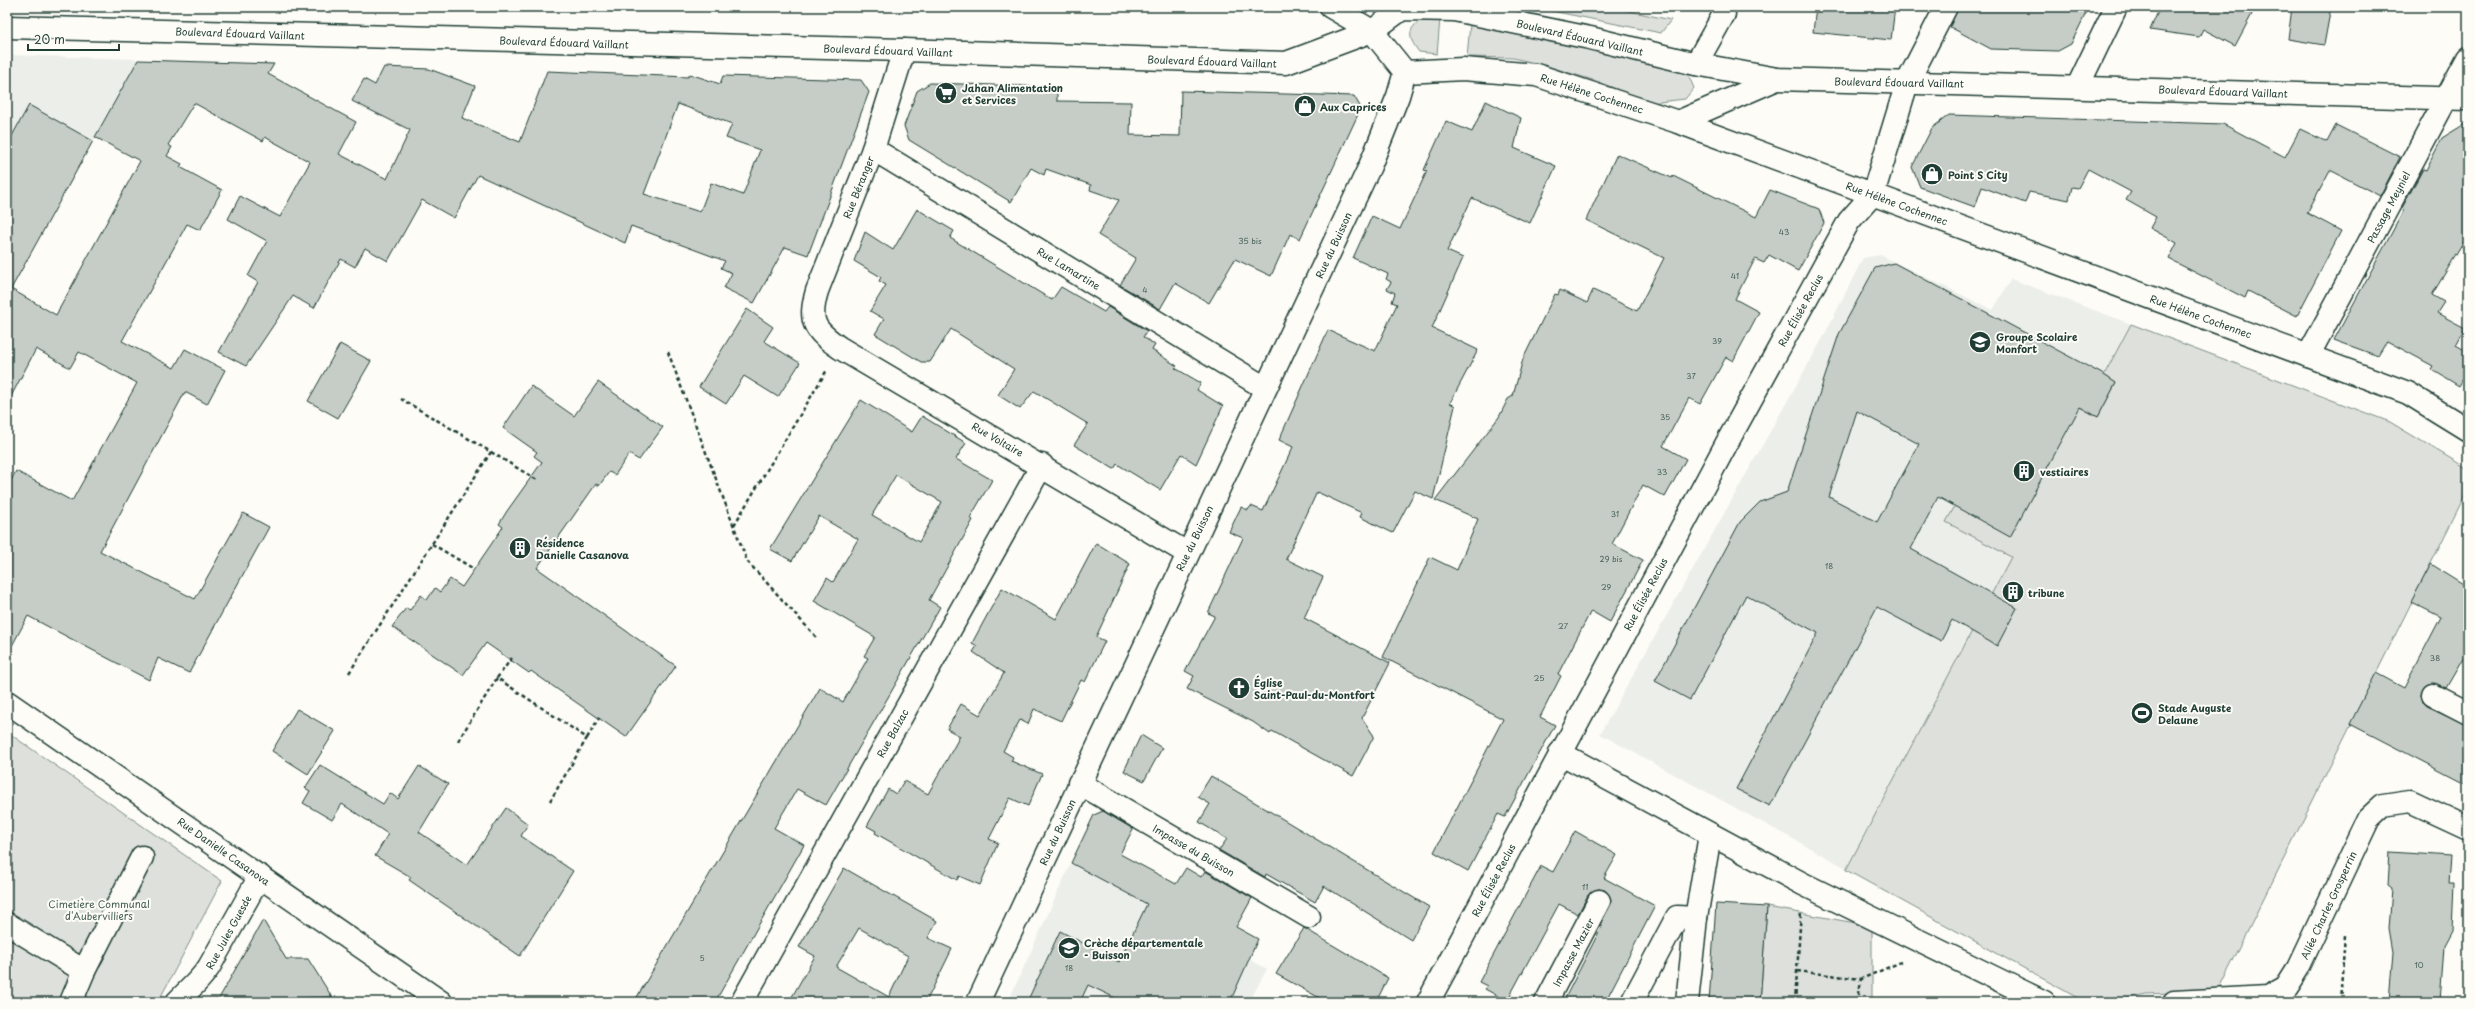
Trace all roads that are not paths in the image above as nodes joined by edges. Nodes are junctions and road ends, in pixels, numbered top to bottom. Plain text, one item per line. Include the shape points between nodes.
1 (1331, 7) edge
2 (1946, 7) edge
3 (2116, 7) edge
4 (1724, 14) dead end
5 (7, 27) edge
6 (1372, 31) junction
7 (904, 50) junction
8 (2468, 58) edge
9 (1696, 64) junction
10 (1405, 72) junction
11 (1777, 79) junction
12 (1907, 83) junction
13 (2078, 86) junction
14 (2446, 99) junction
15 (2468, 99) edge
16 (1678, 122) junction
17 (873, 149) junction
18 (1873, 194) junction
19 (813, 322) joint
20 (2308, 356) junction
21 (1265, 388) junction
22 (2468, 430) edge
23 (1042, 465) junction
24 (1187, 553) junction
25 (2433, 695) dead end
26 (7, 702) edge
27 (2468, 713) edge
28 (1560, 754) junction
29 (1080, 784) junction
30 (2468, 828) edge
31 (1710, 835) junction
32 (142, 857) dead end
33 (260, 876) junction
34 (1599, 901) dead end
35 (1309, 917) dead end
36 (1696, 918) junction
37 (7, 924) edge
38 (84, 971) junction
39 (71, 1002) edge
40 (177, 1002) edge
41 (441, 1002) edge
42 (742, 1002) edge
43 (978, 1002) edge
44 (1428, 1002) edge
45 (1546, 1002) edge
46 (1632, 1002) edge
47 (1687, 1002) edge
48 (2044, 1002) edge
49 (2174, 1002) edge

1 - 6 street
2 - 12 street
3 - 13 street
4 - 9 street
5 - 7 street, Boulevard Édouard Vaillant
6 - 7 street, Boulevard Édouard Vaillant via 1286,63
6 - 9 street, Boulevard Édouard Vaillant via 1402,9 1454,10 1590,38
6 - 10 street
7 - 17 street, Rue Béranger
8 - 14 street, Passage Meyniel
9 - 11 street, Boulevard Édouard Vaillant
10 - 16 street, Rue Hélène Cochennec via 1463,69 1536,75
10 - 21 street, Rue du Buisson via 1370,166
11 - 12 street, Boulevard Édouard Vaillant
11 - 16 street
12 - 13 street, Boulevard Édouard Vaillant
12 - 18 street
13 - 14 street, Boulevard Édouard Vaillant
14 - 15 street, Boulevard Édouard Vaillant
14 - 20 street, Passage Meyniel
16 - 18 street, Rue Hélène Cochennec
17 - 19 street, Rue Béranger via 817,291 813,306
17 - 21 street, Rue Lamartine
18 - 20 street, Rue Hélène Cochennec
18 - 28 street, Rue Élisée Reclus via 1849,221
19 - 23 street, Rue Voltaire via 823,336 840,348
20 - 22 street, Rue Hélène Cochennec via 2408,393
21 - 24 street, Rue du Buisson
23 - 24 street, Rue Voltaire
23 - 42 street, Rue Balzac
24 - 29 street, Rue du Buisson
25 - 27 street
26 - 33 street, Rue Danielle Casanova
28 - 31 street
28 - 44 street, Rue Élisée Reclus
29 - 35 street, Impasse du Buisson
29 - 43 street, Rue du Buisson
30 - 49 street, Allée Charles Grosperrin via 2410,801 2383,805 2369,818 2298,968 2286,987 2268,997
31 - 36 street
31 - 48 street via 1803,884
32 - 38 street
33 - 40 street, Rue Jules Guesde via 201,980 188,989
33 - 41 street, Rue Danielle Casanova
34 - 45 street, Impasse Mazier
36 - 46 street via 1677,917
36 - 47 street
37 - 38 street
38 - 39 street

